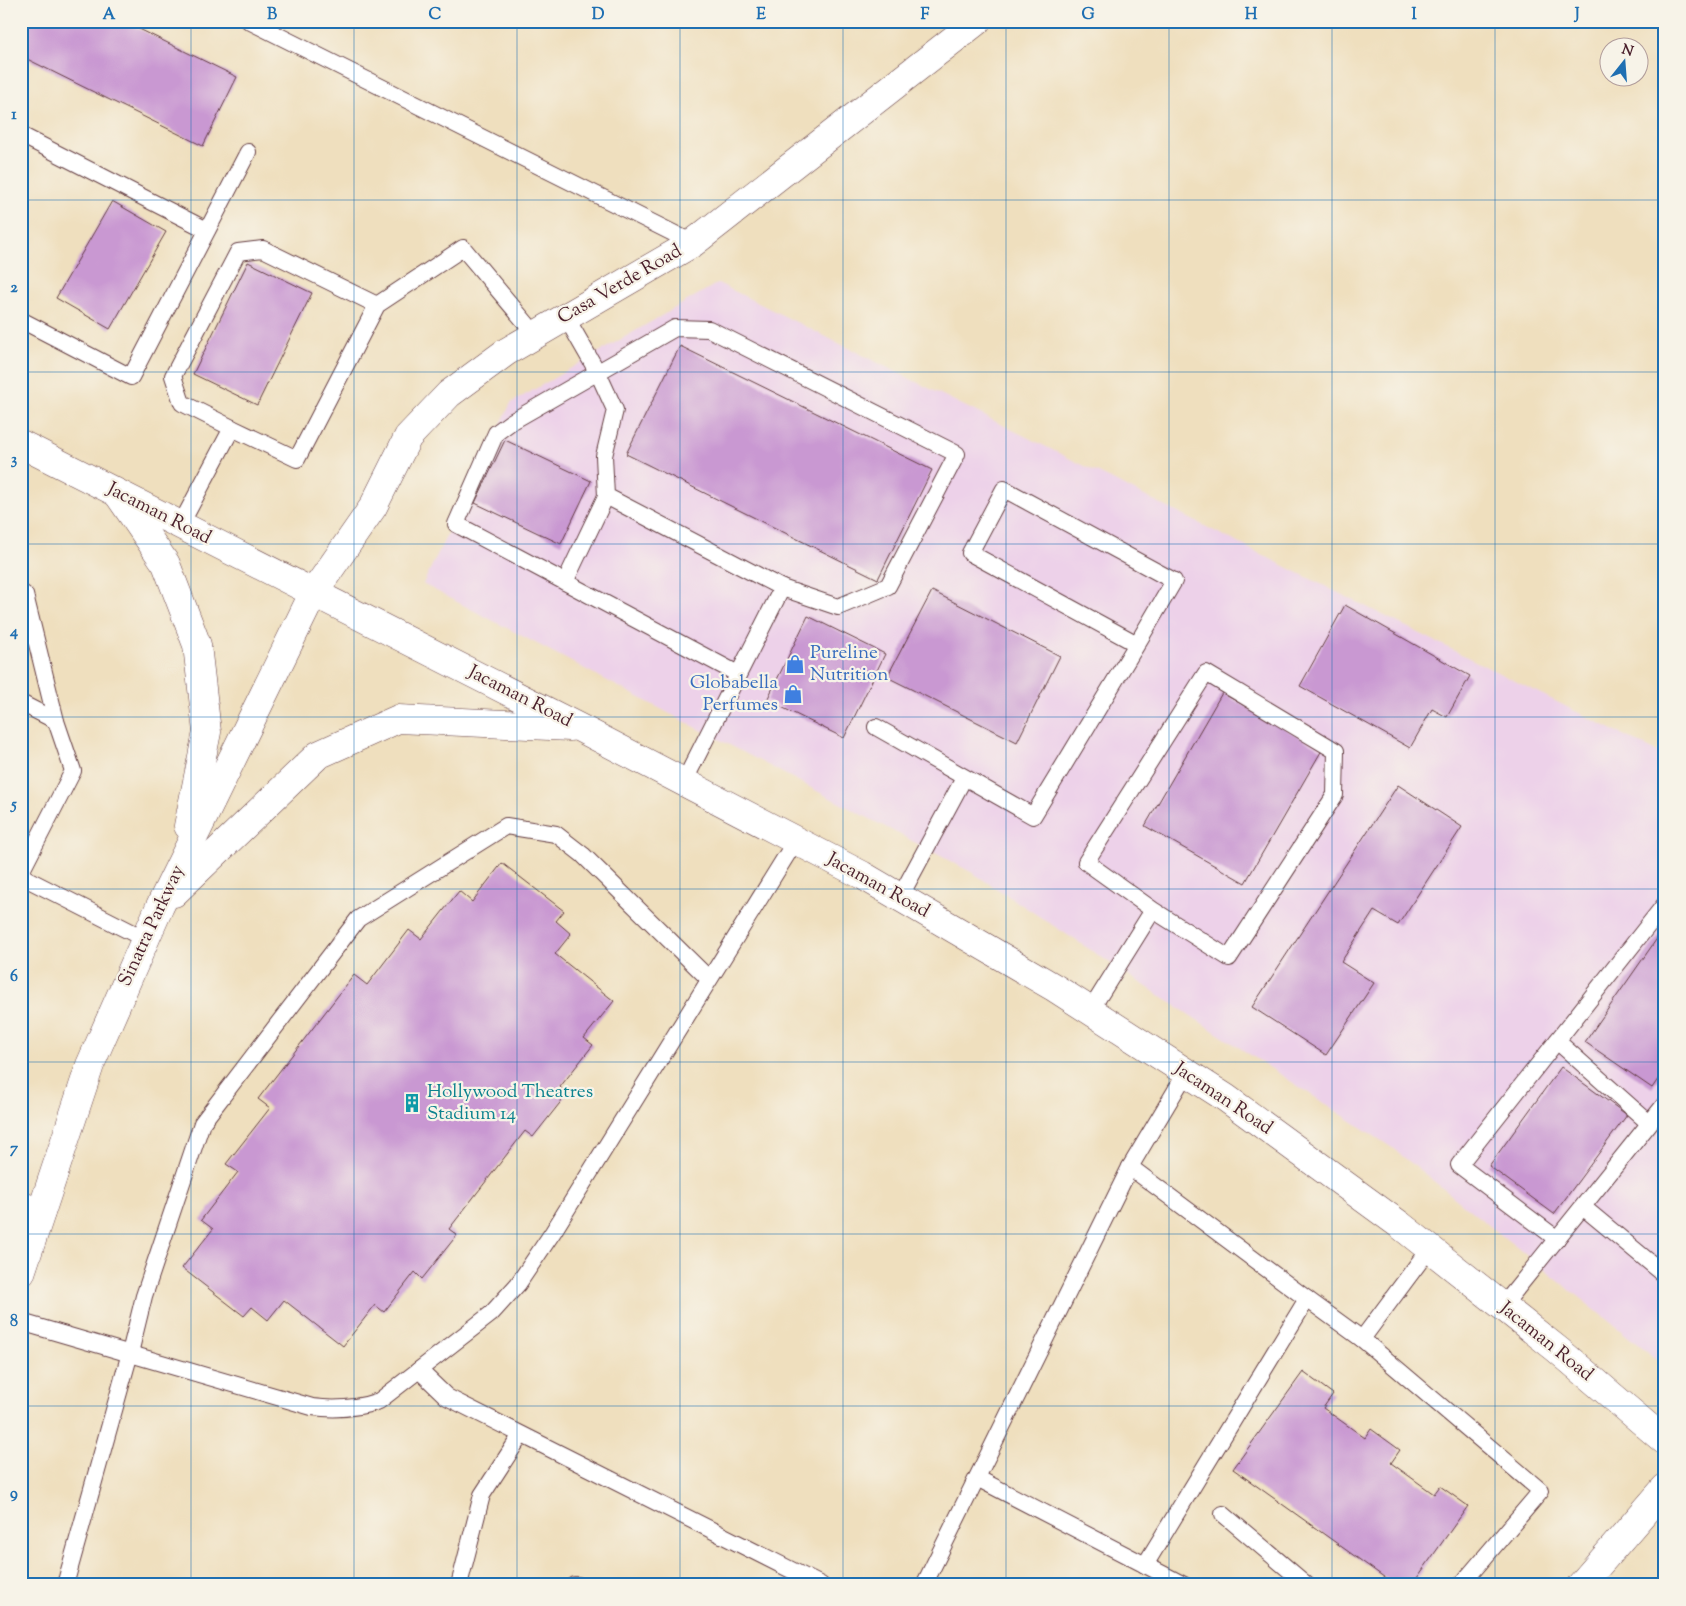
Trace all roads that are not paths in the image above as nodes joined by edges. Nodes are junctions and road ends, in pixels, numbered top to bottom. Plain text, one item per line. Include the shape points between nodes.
1 (249, 21) edge
2 (977, 21) edge
3 (21, 135) edge
4 (248, 152) dead end
5 (207, 230) junction
6 (693, 243) junction
7 (377, 305) junction
8 (566, 317) junction
9 (21, 320) edge
10 (536, 335) junction
11 (598, 373) junction
12 (232, 428) junction
13 (21, 444) edge
14 (117, 492) junction
15 (606, 496) junction
16 (181, 524) junction
17 (565, 582) junction
18 (782, 588) junction
19 (21, 592) edge
20 (314, 592) junction
21 (1137, 644) junction
22 (738, 674) junction
23 (21, 703) edge
24 (56, 721) junction
25 (578, 727) junction
26 (876, 727) dead end
27 (964, 778) junction
28 (684, 782) junction
29 (796, 840) junction
30 (181, 862) junction
31 (21, 874) edge
32 (900, 897) junction
33 (1665, 904) edge
34 (160, 906) junction
35 (1153, 910) junction
36 (146, 939) junction
37 (709, 979) junction
38 (1090, 1011) junction
39 (1557, 1040) junction
40 (1186, 1073) junction
41 (1665, 1104) edge
42 (1648, 1123) junction
43 (1130, 1167) junction
44 (1583, 1207) junction
45 (31, 1209) edge
46 (1557, 1239) junction
47 (1429, 1249) junction
48 (21, 1273) edge
49 (1665, 1275) edge
50 (1306, 1299) junction
51 (1502, 1307) junction
52 (21, 1322) edge
53 (1362, 1339) junction
54 (130, 1353) junction
55 (419, 1370) junction
56 (521, 1435) junction
57 (1665, 1441) edge
58 (977, 1478) junction
59 (1665, 1488) edge
60 (1223, 1514) dead end
61 (1145, 1565) junction
62 (65, 1585) edge
63 (459, 1585) edge
64 (821, 1585) edge
65 (924, 1585) edge
66 (1184, 1585) edge
67 (1307, 1585) edge
68 (1461, 1585) edge
69 (1581, 1585) edge

1 - 6 lane
2 - 6 main road, Casa Verde Road
3 - 5 lane
4 - 5 lane
5 - 9 lane via 131,377
6 - 8 main road, Casa Verde Road
7 - 10 lane via 464,248
7 - 12 lane via 297,459
7 - 12 lane via 263,249 238,252 173,376 182,403
8 - 10 main road, Casa Verde Road
8 - 11 lane
10 - 20 main road, Casa Verde Road via 506,352 449,394 408,438 373,506
11 - 15 lane via 615,410 604,456
11 - 17 lane via 496,433 456,524
11 - 18 lane via 675,328 708,329 957,454 888,586 838,607
12 - 16 lane
13 - 14 main road, Jacaman Road
14 - 16 main road, Jacaman Road
14 - 30 main road via 166,564 197,645 207,732
15 - 17 lane
15 - 18 lane
16 - 20 main road, Jacaman Road
17 - 22 lane
18 - 22 lane
19 - 24 lane via 25,595
20 - 25 main road, Jacaman Road
20 - 30 main road, Sinatra Parkway
21 - 21 lane via 970,553 1004,489 1174,581
21 - 27 lane via 1033,816
22 - 28 lane
23 - 24 lane
24 - 31 lane via 73,772
25 - 28 main road, Jacaman Road
25 - 34 main road via 398,719 318,754
26 - 27 lane
27 - 32 lane
28 - 29 main road, Jacaman Road
29 - 32 main road, Jacaman Road
29 - 37 lane
30 - 34 main road, Sinatra Parkway
31 - 36 lane
32 - 38 main road, Jacaman Road
33 - 39 lane
34 - 36 main road, Sinatra Parkway
35 - 35 lane via 1086,862 1206,673 1336,751 1335,795 1229,958
35 - 38 lane
36 - 45 main road, Sinatra Parkway
37 - 54 lane via 582,855 556,834 506,826 366,914 358,920 202,1123 144,1296
37 - 55 lane via 518,1284 491,1314
38 - 40 main road, Jacaman Road
39 - 42 lane
39 - 46 lane via 1459,1166
40 - 43 lane
40 - 47 main road, Jacaman Road via 1234,1104
41 - 42 lane
42 - 44 lane
43 - 50 lane
43 - 58 lane
44 - 46 lane
44 - 49 lane
45 - 48 main road, Sinatra Parkway
46 - 51 lane
47 - 51 main road, Jacaman Road
47 - 53 lane
50 - 53 lane
50 - 61 lane
51 - 57 main road, Jacaman Road
52 - 54 lane
53 - 68 lane via 1541,1491
54 - 55 lane via 312,1407 337,1410 379,1401
54 - 62 lane
55 - 56 lane via 447,1397
56 - 63 lane via 482,1495
56 - 64 lane
58 - 61 lane
58 - 65 lane
59 - 69 main road
60 - 67 lane
61 - 66 lane

